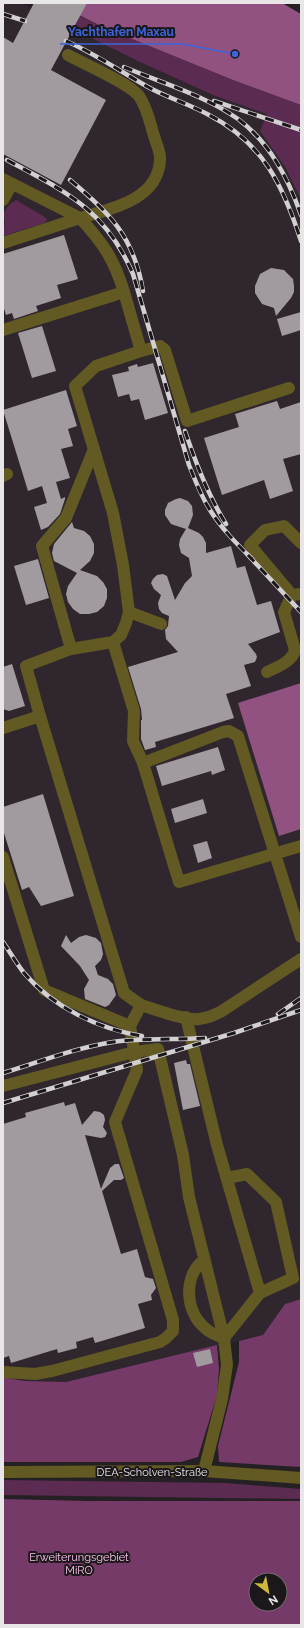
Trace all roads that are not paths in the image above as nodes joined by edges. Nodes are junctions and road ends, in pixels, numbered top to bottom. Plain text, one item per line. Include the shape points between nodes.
1 (68, 55) dead end
2 (8, 181) edge
3 (3, 200) edge
4 (80, 218) junction
5 (3, 243) edge
6 (124, 292) junction
7 (3, 330) edge
8 (140, 351) junction
9 (289, 388) dead end
10 (94, 449) junction
11 (301, 543) edge
12 (297, 594) edge
13 (129, 612) junction
14 (161, 624) dead end
15 (113, 642) junction
16 (71, 649) junction
17 (267, 672) dead end
18 (40, 716) junction
19 (3, 728) edge
20 (143, 763) junction
21 (301, 846) edge
22 (275, 854) junction
23 (3, 857) edge
24 (301, 937) edge
25 (301, 959) edge
26 (141, 1005) junction
27 (186, 1017) junction
28 (130, 1026) junction
29 (134, 1052) junction
30 (3, 1086) edge
31 (227, 1178) junction
32 (204, 1260) junction
33 (260, 1293) junction
34 (224, 1338) junction
35 (3, 1372) edge
36 (204, 1471) junction
37 (3, 1472) edge
38 (301, 1478) edge

1 - 4 street via 121,83 139,96 146,109 161,159 157,177 140,195 120,206
2 - 3 street
2 - 4 street
4 - 5 street
4 - 6 street via 107,251
6 - 7 street
6 - 8 street
8 - 9 street via 160,346 165,350 187,421
8 - 10 street via 96,366 75,386
10 - 13 street via 114,513
10 - 16 street via 66,518 42,546
11 - 12 street via 284,526 265,530 250,545
12 - 17 street via 284,612 294,654
13 - 14 street
13 - 15 street via 121,635
15 - 16 street
15 - 20 street via 134,711 133,741
16 - 18 street via 26,666
18 - 19 street
18 - 26 street via 124,993
20 - 22 street via 179,882
20 - 22 street via 223,732 229,731 238,736
21 - 22 street
22 - 24 street
23 - 28 street via 44,990
25 - 27 street via 222,1011 197,1020
26 - 27 street
26 - 28 street
27 - 31 street
28 - 29 street
29 - 30 street
29 - 32 street via 158,1049
29 - 35 street via 137,1070 115,1122 173,1320 173,1330 160,1342 52,1371 35,1374
31 - 33 street
31 - 33 street via 247,1174 276,1202 293,1278
32 - 34 street
32 - 34 street via 195,1268 190,1279 191,1304 205,1329
33 - 34 street
34 - 36 street via 227,1365 222,1399
36 - 37 street, DEA-Scholven-Straße
36 - 38 street, DEA-Scholven-Straße

